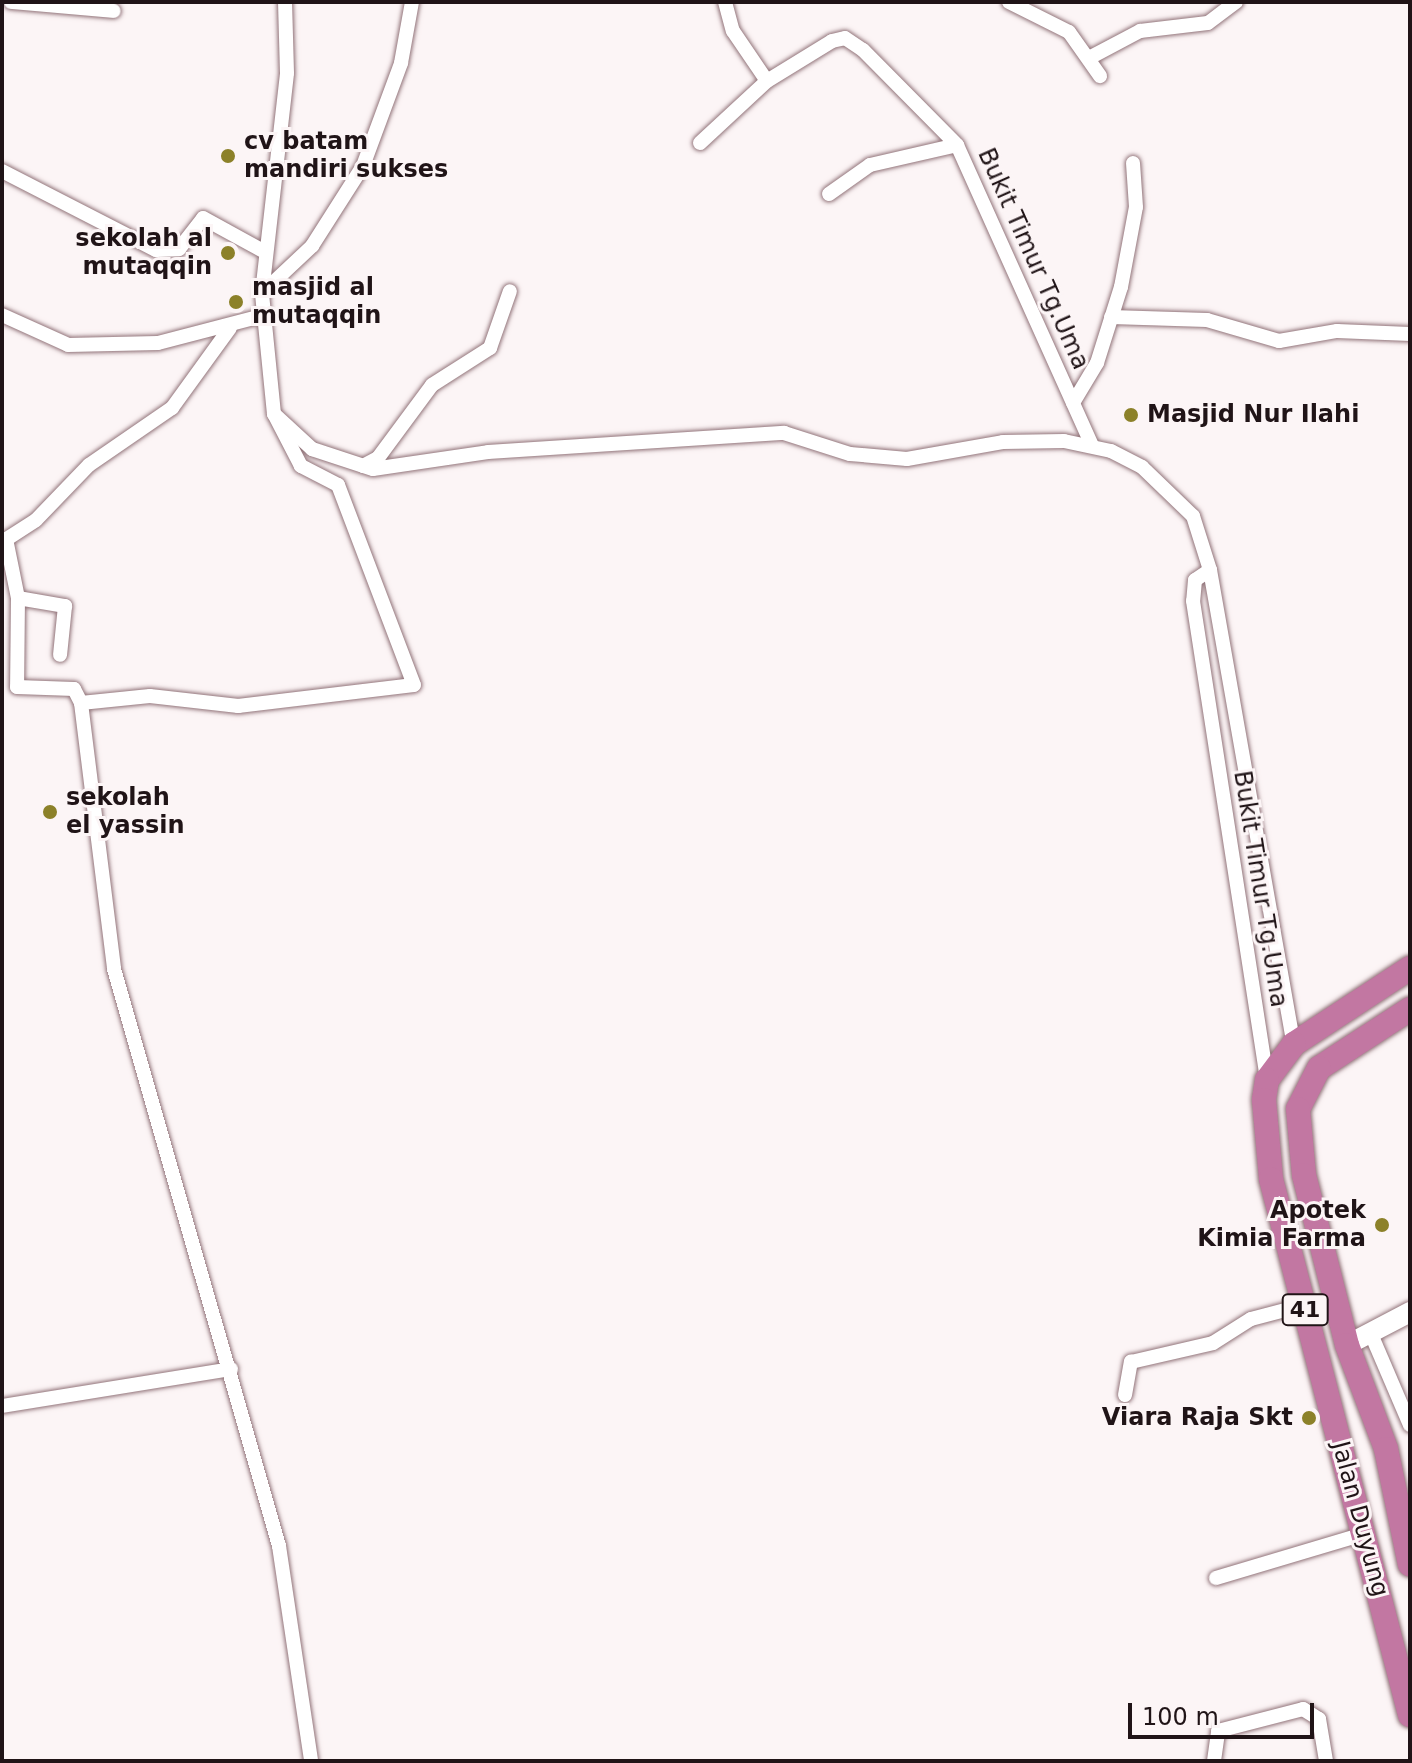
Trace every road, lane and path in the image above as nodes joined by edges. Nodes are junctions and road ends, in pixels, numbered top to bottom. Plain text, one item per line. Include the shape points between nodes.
1 (11, 2) edge
2 (285, 2) edge
3 (412, 2) edge
4 (725, 2) edge
5 (1009, 2) edge
6 (1236, 2) edge
7 (114, 11) dead end
8 (1089, 58) junction
9 (1100, 76) dead end
10 (767, 81) junction
11 (700, 143) dead end
12 (957, 145) junction
13 (1133, 163) dead end
14 (2, 171) edge
15 (829, 194) dead end
16 (265, 252) junction
17 (510, 291) dead end
18 (262, 293) junction
19 (2, 315) edge
20 (262, 316) junction
21 (1111, 317) junction
22 (230, 328) junction
23 (1410, 334) edge
24 (1073, 403) junction
25 (274, 414) junction
26 (1092, 446) junction
27 (358, 467) junction
28 (4, 541) edge
29 (1210, 570) junction
30 (18, 598) junction
31 (60, 655) dead end
32 (81, 703) junction
33 (1410, 968) edge
34 (1410, 1009) edge
35 (1294, 1044) junction
36 (1267, 1080) junction
37 (1304, 1305) junction
38 (1410, 1312) edge
39 (1371, 1334) junction
40 (1347, 1345) junction
41 (231, 1369) junction
42 (1125, 1395) dead end
43 (2, 1406) edge
44 (1374, 1419) junction
45 (1410, 1425) edge
46 (1337, 1432) junction
47 (1391, 1479) junction
48 (1353, 1491) junction
49 (1364, 1534) junction
50 (1410, 1565) edge
51 (1216, 1578) dead end
52 (1410, 1715) edge
53 (311, 1761) edge
54 (1214, 1761) edge
55 (1326, 1761) edge

1 - 7 street
2 - 16 street via 286,85
3 - 18 street via 401,63 363,166 312,246
4 - 10 street via 733,31
5 - 8 street via 1062,27
6 - 8 street via 1208,23 1140,31
8 - 9 street
10 - 11 street, Bukit Timur Tg.Uma
10 - 12 street, Bukit Timur Tg.Uma via 845,38
12 - 15 street via 870,165
12 - 24 street, Bukit Timur Tg.Uma
13 - 21 street via 1131,248
14 - 16 street via 156,250 179,249 203,218
16 - 18 street
17 - 27 street via 490,348 432,385 378,458
18 - 20 street
19 - 22 street via 68,345 158,343
20 - 22 street
20 - 25 street
21 - 23 street via 1207,320 1279,341 1337,331
21 - 24 street via 1097,363
22 - 28 street via 172,408 89,465 36,520
24 - 26 street, Bukit Timur Tg.Uma
25 - 27 street via 312,449
25 - 32 street via 301,466 338,485 414,685 238,706 150,696
26 - 27 street via 1041,440 907,459 850,454 773,433
26 - 29 street, Bukit Timur Tg.Uma via 1142,467 1193,516
28 - 30 street
29 - 35 street, Bukit Timur Tg.Uma
29 - 36 street, Bukit Timur Tg.Uma via 1195,580 1193,601
30 - 31 street via 65,606
30 - 32 street via 17,687 74,689
32 - 41 street via 114,969
33 - 35 highway
34 - 40 highway, Jalan Duyung / 41 via 1319,1068 1299,1099 1304,1175
35 - 36 highway
36 - 37 highway, Jalan Duyung / 41 via 1271,1179
37 - 42 street via 1251,1319 1213,1343 1131,1362
37 - 46 highway, Jalan Duyung / 41
38 - 39 street
39 - 40 street
39 - 45 street
40 - 44 highway, Jalan Duyung / 41
41 - 43 street
41 - 53 street via 279,1546
44 - 46 highway via 1375,1431 1361,1445
44 - 47 highway, Jalan Duyung / 41
46 - 48 highway, Jalan Duyung / 41
47 - 48 highway via 1384,1468 1366,1465 1353,1479
47 - 50 highway, Jalan Duyung / 41
48 - 49 highway, Jalan Duyung / 41
49 - 51 street
49 - 52 highway, Jalan Duyung / 41
54 - 55 street via 1218,1731 1303,1709 1319,1719

